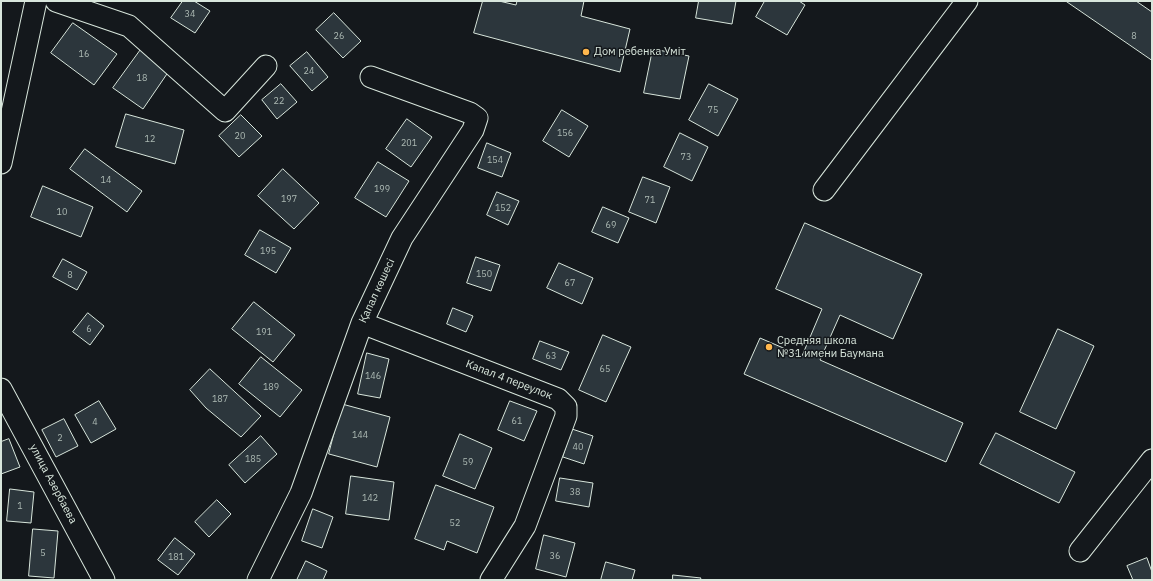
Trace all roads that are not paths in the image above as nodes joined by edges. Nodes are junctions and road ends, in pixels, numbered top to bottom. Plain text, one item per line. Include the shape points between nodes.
1 (36, 1) edge
2 (56, 1) edge
3 (967, 1) edge
4 (266, 66) dead end
5 (371, 77) dead end
6 (1, 163) edge
7 (824, 190) dead end
8 (362, 323) junction
9 (1, 389) edge
10 (1152, 460) edge
11 (1080, 551) dead end
12 (104, 580) edge
13 (258, 580) edge
14 (491, 580) edge

1 - 6 street
2 - 4 street via 129,26 225,111
3 - 7 street
5 - 8 street, Қапал көшесі via 470,113 477,118 473,130 402,238
8 - 13 street, Қапал көшесі via 301,493
8 - 14 street, Капал 4 переулок via 558,399 566,407 566,416 526,526
9 - 12 street, улица Азербаева
10 - 11 street

